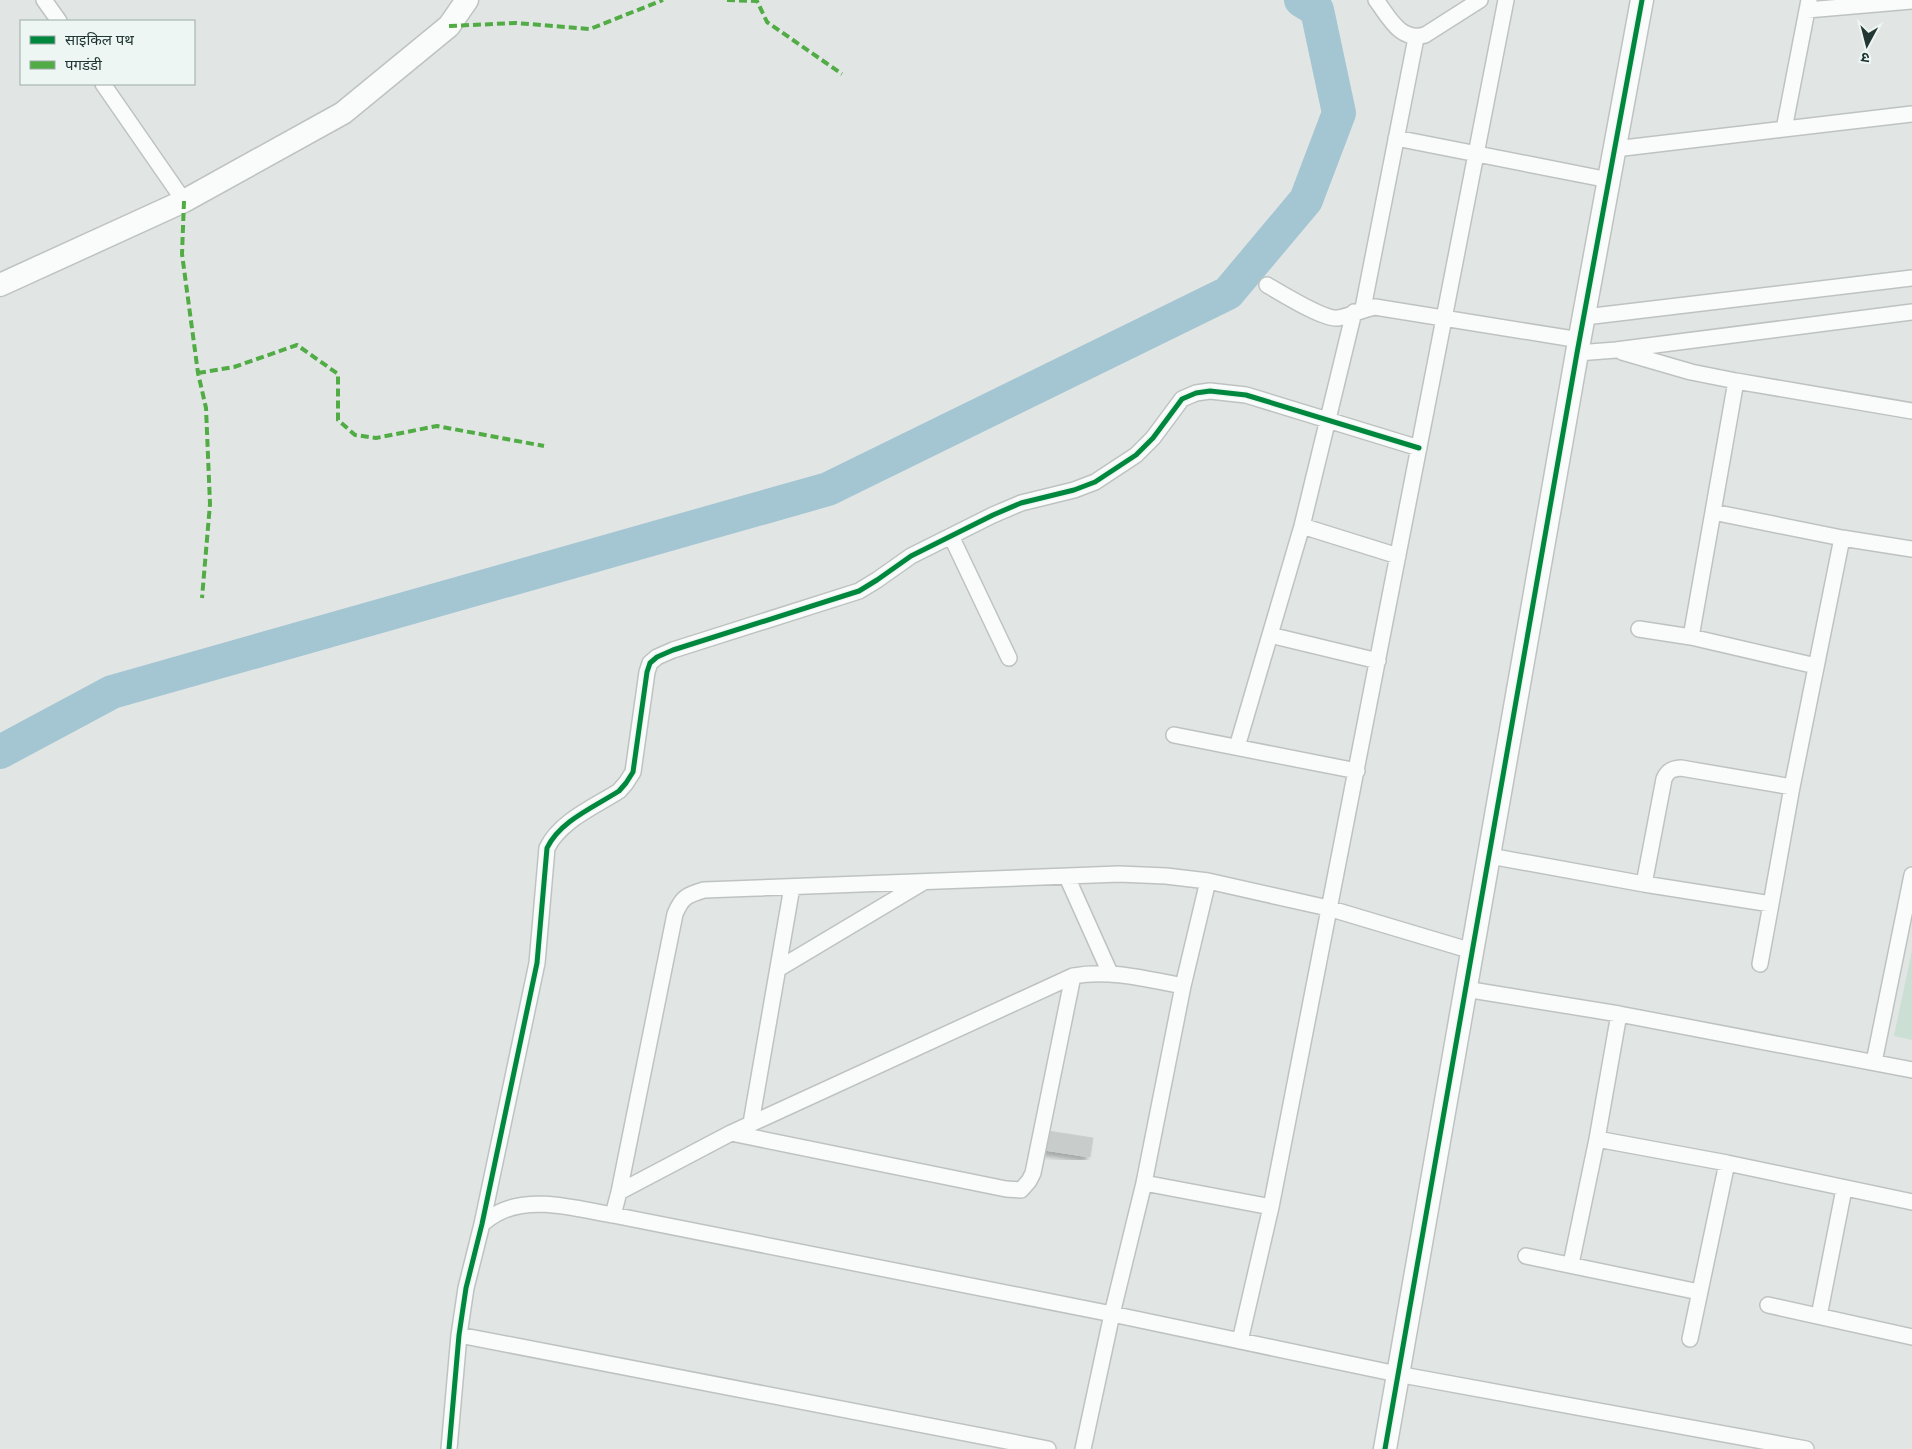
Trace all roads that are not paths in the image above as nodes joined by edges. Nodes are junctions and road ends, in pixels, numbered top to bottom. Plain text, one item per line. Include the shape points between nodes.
1 (44, 0) edge
2 (468, 0) edge
3 (1376, 0) edge
4 (1480, 0) edge
5 (1506, 0) edge
6 (1642, 0) edge
7 (1912, 1) edge
8 (1808, 5) edge
9 (58, 20) edge
10 (1416, 38) junction
11 (104, 85) edge
12 (1912, 114) edge
13 (1784, 129) junction
14 (1396, 138) junction
15 (1615, 149) junction
16 (1477, 153) junction
17 (1609, 180) junction
18 (184, 201) junction
19 (1912, 278) edge
20 (0, 285) edge
21 (1267, 285) dead end
22 (1359, 310) junction
23 (1912, 312) edge
24 (1585, 317) junction
25 (1444, 318) junction
26 (1578, 347) junction
27 (1616, 350) junction
28 (1736, 381) junction
29 (1912, 411) edge
30 (1328, 420) junction
31 (1419, 448) junction
32 (1713, 512) junction
33 (1302, 526) junction
34 (951, 536) junction
35 (1842, 538) junction
36 (1912, 549) edge
37 (1398, 556) junction
38 (1639, 629) dead end
39 (1270, 635) junction
40 (1691, 637) junction
41 (1008, 658) dead end
42 (1378, 661) junction
43 (1816, 666) junction
44 (1174, 735) dead end
45 (1237, 748) junction
46 (1357, 771) junction
47 (1792, 787) junction
48 (1490, 856) junction
49 (1912, 875) edge
50 (1067, 877) junction
51 (1208, 881) junction
52 (923, 882) junction
53 (1644, 884) junction
54 (792, 887) junction
55 (1772, 904) junction
56 (1328, 908) junction
57 (1472, 951) junction
58 (1760, 964) dead end
59 (778, 969) junction
60 (1110, 973) junction
61 (1073, 976) junction
62 (1183, 986) junction
63 (1465, 989) junction
64 (1619, 1014) junction
65 (1874, 1062) junction
66 (1912, 1070) edge
67 (751, 1124) junction
68 (730, 1133) junction
69 (1597, 1139) junction
70 (1727, 1163) junction
71 (1144, 1183) junction
72 (1844, 1189) junction
73 (619, 1192) junction
74 (1912, 1202) edge
75 (1271, 1207) junction
76 (613, 1215) junction
77 (482, 1224) junction
78 (1526, 1256) dead end
79 (1571, 1264) junction
80 (1699, 1292) junction
81 (1768, 1305) dead end
82 (1112, 1314) junction
83 (1819, 1316) junction
84 (458, 1335) junction
85 (1912, 1337) edge
86 (1690, 1339) dead end
87 (1240, 1341) junction
88 (1397, 1374) junction
89 (449, 1449) edge
90 (1048, 1449) edge
91 (1083, 1449) edge
92 (1385, 1449) edge
93 (1806, 1449) edge

1 - 9 street
2 - 18 street via 449,26 343,113
3 - 10 street via 1397,28 1406,36
4 - 10 street
5 - 16 street
6 - 15 street
7 - 8 street
8 - 13 street
10 - 14 street
11 - 18 street
12 - 13 street
13 - 15 street
14 - 16 street
14 - 22 street
15 - 17 street
16 - 17 street
16 - 25 street
17 - 24 street
18 - 20 street
19 - 24 street
21 - 22 street via 1329,316 1337,318
22 - 25 street via 1375,307
22 - 30 street
23 - 27 street
24 - 26 street
25 - 26 street
25 - 31 street
26 - 27 street
26 - 48 street
27 - 28 street via 1691,372
28 - 29 street
28 - 32 street
30 - 31 street
30 - 33 street
30 - 34 street via 1246,395 1226,391 1196,393 1182,399 1136,455 1095,482 1021,503
31 - 37 street
32 - 35 street
32 - 40 street
33 - 37 street
33 - 39 street
34 - 41 street
34 - 77 street via 911,556 858,591 673,650 650,663 633,772 618,791 562,827 547,848 536,963
35 - 36 street
35 - 43 street
37 - 42 street
38 - 40 street
39 - 42 street
39 - 45 street
40 - 43 street
42 - 46 street
43 - 47 street
44 - 45 street
45 - 46 street
46 - 56 street
47 - 53 street via 1681,768 1667,772
47 - 55 street
48 - 53 street
48 - 57 street
49 - 65 street
50 - 51 street via 1138,875
50 - 52 street
50 - 60 street
51 - 56 street
51 - 62 street
52 - 54 street
52 - 59 street
53 - 55 street
54 - 59 street
54 - 73 street via 704,890 681,901 675,914
55 - 58 street
56 - 57 street
56 - 75 street
57 - 63 street
59 - 67 street
60 - 61 street via 1091,972
60 - 62 street
61 - 67 street
61 - 68 street via 1033,1173 1021,1190 1006,1190
62 - 71 street
63 - 64 street
63 - 88 street
64 - 65 street
64 - 69 street
65 - 66 street
67 - 68 street
68 - 73 street
69 - 70 street
69 - 79 street
70 - 72 street
70 - 80 street
71 - 75 street
71 - 82 street
72 - 74 street
72 - 83 street
73 - 76 street
75 - 87 street
76 - 77 street via 546,1204 499,1212
76 - 82 street
77 - 84 street
78 - 79 street
79 - 80 street
80 - 86 street
81 - 83 street
82 - 87 street
82 - 91 street
83 - 85 street
84 - 89 street
84 - 90 street
87 - 88 street
88 - 92 street
88 - 93 street

